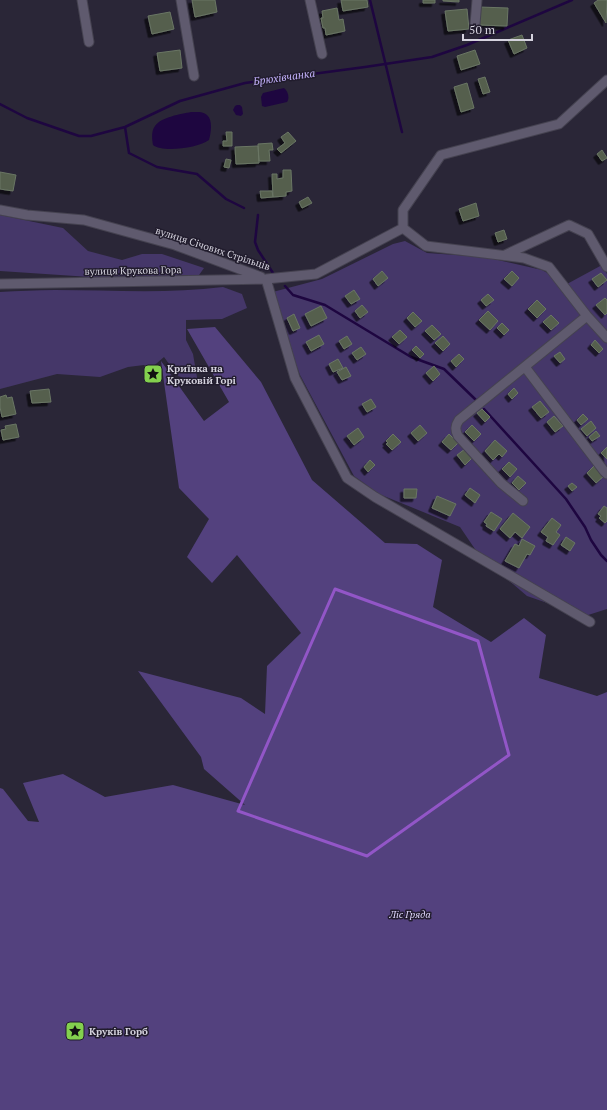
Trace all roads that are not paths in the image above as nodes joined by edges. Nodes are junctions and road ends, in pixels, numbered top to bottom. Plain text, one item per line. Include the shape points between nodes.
1 (82, 0) edge
2 (181, 0) edge
3 (310, 0) edge
4 (477, 0) edge
5 (475, 24) dead end
6 (89, 42) dead end
7 (322, 54) dead end
8 (194, 76) dead end
9 (607, 80) edge
10 (0, 210) edge
11 (403, 228) junction
12 (504, 255) junction
13 (607, 267) edge
14 (266, 279) junction
15 (0, 284) edge
16 (587, 316) junction
17 (607, 338) edge
18 (525, 366) junction
19 (607, 474) edge
20 (523, 501) dead end
21 (590, 622) dead end

1 - 6 street
2 - 8 street
3 - 7 street
4 - 5 street
9 - 11 street via 559,124 441,155 403,210
10 - 14 street, вулиця Січових Стрільців via 84,220 175,245
11 - 12 street via 426,246
11 - 14 street, вулиця Січових Стрільців via 316,274
12 - 13 street via 569,225 588,234
12 - 16 street via 524,258 548,267
14 - 15 street, вулиця Крукова Гора
14 - 21 street via 295,378 347,478 375,497
16 - 17 street
16 - 18 street
18 - 19 street
18 - 20 street via 456,425 458,436 501,483

